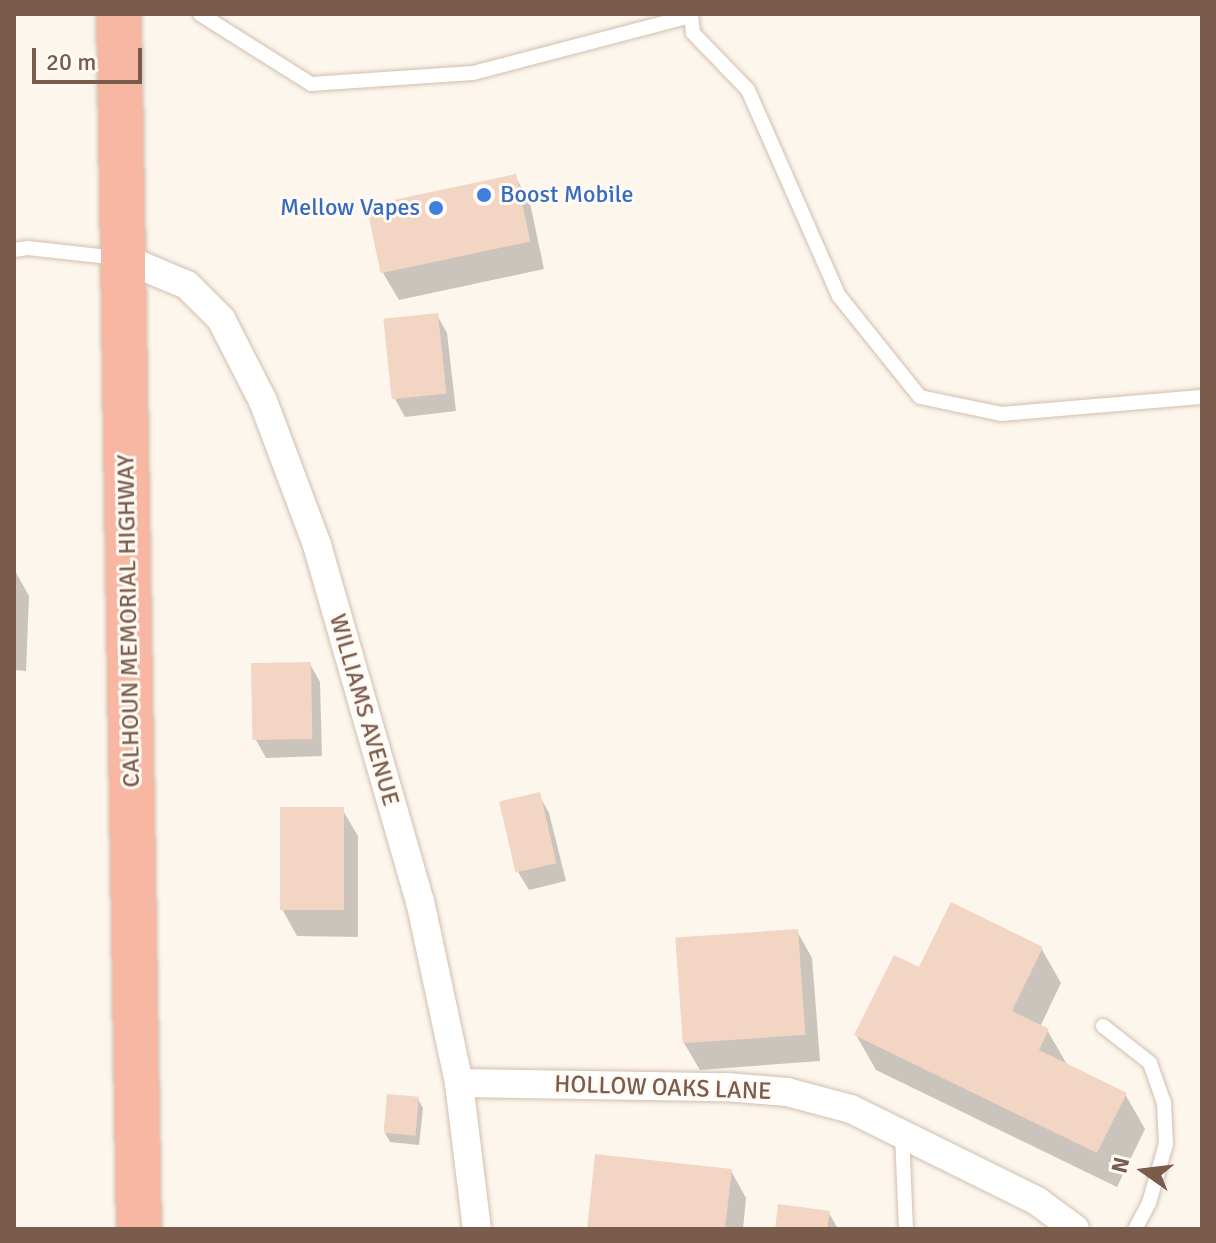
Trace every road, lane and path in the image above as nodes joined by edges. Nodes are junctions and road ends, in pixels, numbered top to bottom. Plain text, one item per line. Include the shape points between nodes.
1 (119, 14) edge
2 (200, 14) edge
3 (691, 15) edge
4 (14, 250) edge
5 (125, 259) junction
6 (1202, 397) edge
7 (1103, 1026) dead end
8 (459, 1083) junction
9 (902, 1134) junction
10 (139, 1229) edge
11 (477, 1229) edge
12 (906, 1229) edge
13 (1075, 1229) edge
14 (1135, 1229) edge

1 - 5 highway, CALHOUN MEMORIAL HIGHWAY
2 - 3 lane via 311,84 473,73
3 - 6 lane via 693,33 748,90 839,296 920,397 1002,414
4 - 5 lane
5 - 8 street, WILLIAMS AVENUE via 187,285 221,319 263,401 317,545 420,901
5 - 10 highway, CALHOUN MEMORIAL HIGHWAY
7 - 14 lane via 1150,1063 1164,1103 1166,1144 1149,1203
8 - 9 street, HOLLOW OAKS LANE via 787,1092 851,1109
8 - 11 street, WILLIAMS AVENUE
9 - 12 lane
9 - 13 street, HOLLOW OAKS LANE via 1037,1201

